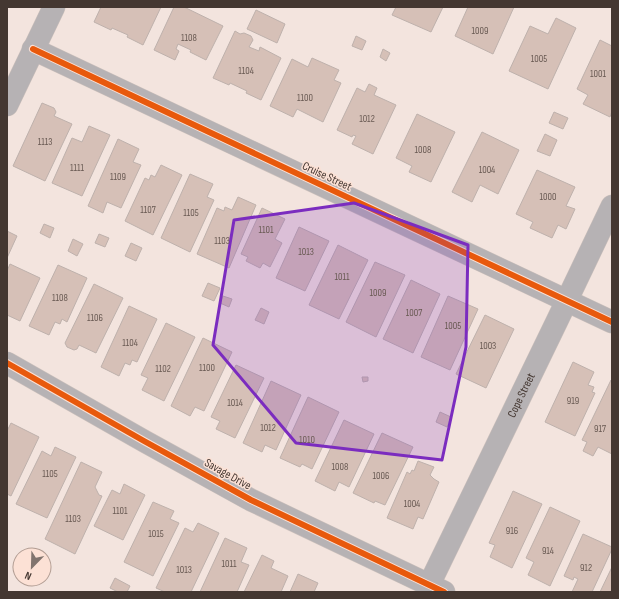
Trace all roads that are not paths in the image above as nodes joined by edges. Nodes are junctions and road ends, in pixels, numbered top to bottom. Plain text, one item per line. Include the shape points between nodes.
1 (54, 7) edge
2 (33, 49) junction
3 (7, 105) edge
4 (612, 206) edge
5 (567, 301) junction
6 (612, 322) edge
7 (7, 364) edge
8 (436, 588) edge

1 - 2 street
2 - 3 street
2 - 5 street, Cruise Street
4 - 5 street, Cope Street
5 - 6 street, Cruise Street
5 - 8 street, Cope Street
7 - 8 street, Savage Drive via 251,500

